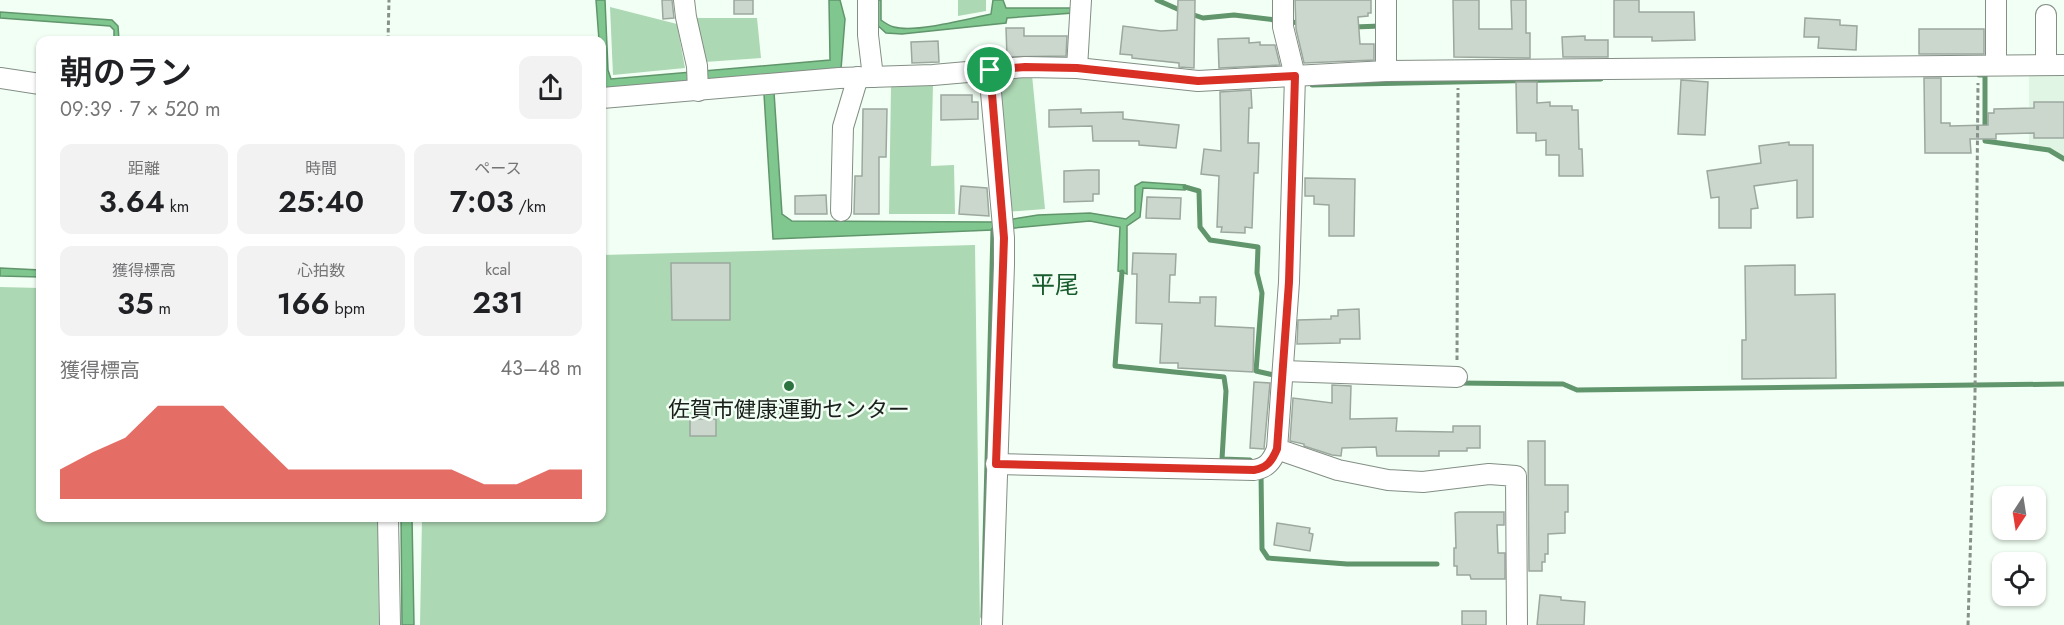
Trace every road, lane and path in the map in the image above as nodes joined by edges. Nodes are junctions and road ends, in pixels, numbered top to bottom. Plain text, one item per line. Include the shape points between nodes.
1 (389, 0) edge
2 (684, 0) edge
3 (868, 0) edge
4 (1081, 0) edge
5 (1386, 0) edge
6 (1996, 0) edge
7 (1283, 14) edge
8 (2046, 15) dead end
9 (388, 36) edge
10 (1995, 65) junction
11 (2055, 65) edge
12 (1077, 68) junction
13 (990, 70) junction
14 (1386, 71) junction
15 (1295, 76) junction
16 (866, 77) junction
17 (0, 78) edge
18 (36, 83) edge
19 (1978, 83) dead end
20 (1458, 86) dead end
21 (698, 91) junction
22 (606, 98) edge
23 (841, 211) dead end
24 (1282, 377) junction
25 (1457, 377) joint
26 (1277, 449) junction
27 (996, 464) junction
28 (388, 522) edge
29 (390, 625) edge
30 (992, 625) edge
31 (1518, 625) edge
32 (1968, 625) edge

1 - 9 path
2 - 21 street
3 - 16 street
4 - 12 street
5 - 14 street
6 - 10 street
7 - 15 street
8 - 11 street
10 - 11 street
10 - 14 street
12 - 13 street
12 - 15 street via 1198,81
13 - 16 street
13 - 27 street via 1004,265
14 - 15 street
15 - 24 street
16 - 21 street
16 - 23 street via 843,127
17 - 18 street
19 - 32 path
20 - 25 path
21 - 22 street
24 - 25 street
24 - 26 street
26 - 27 street via 1273,459 1259,469
26 - 31 street via 1338,470 1388,480 1423,482 1489,474 1516,476
27 - 30 street
28 - 29 street

